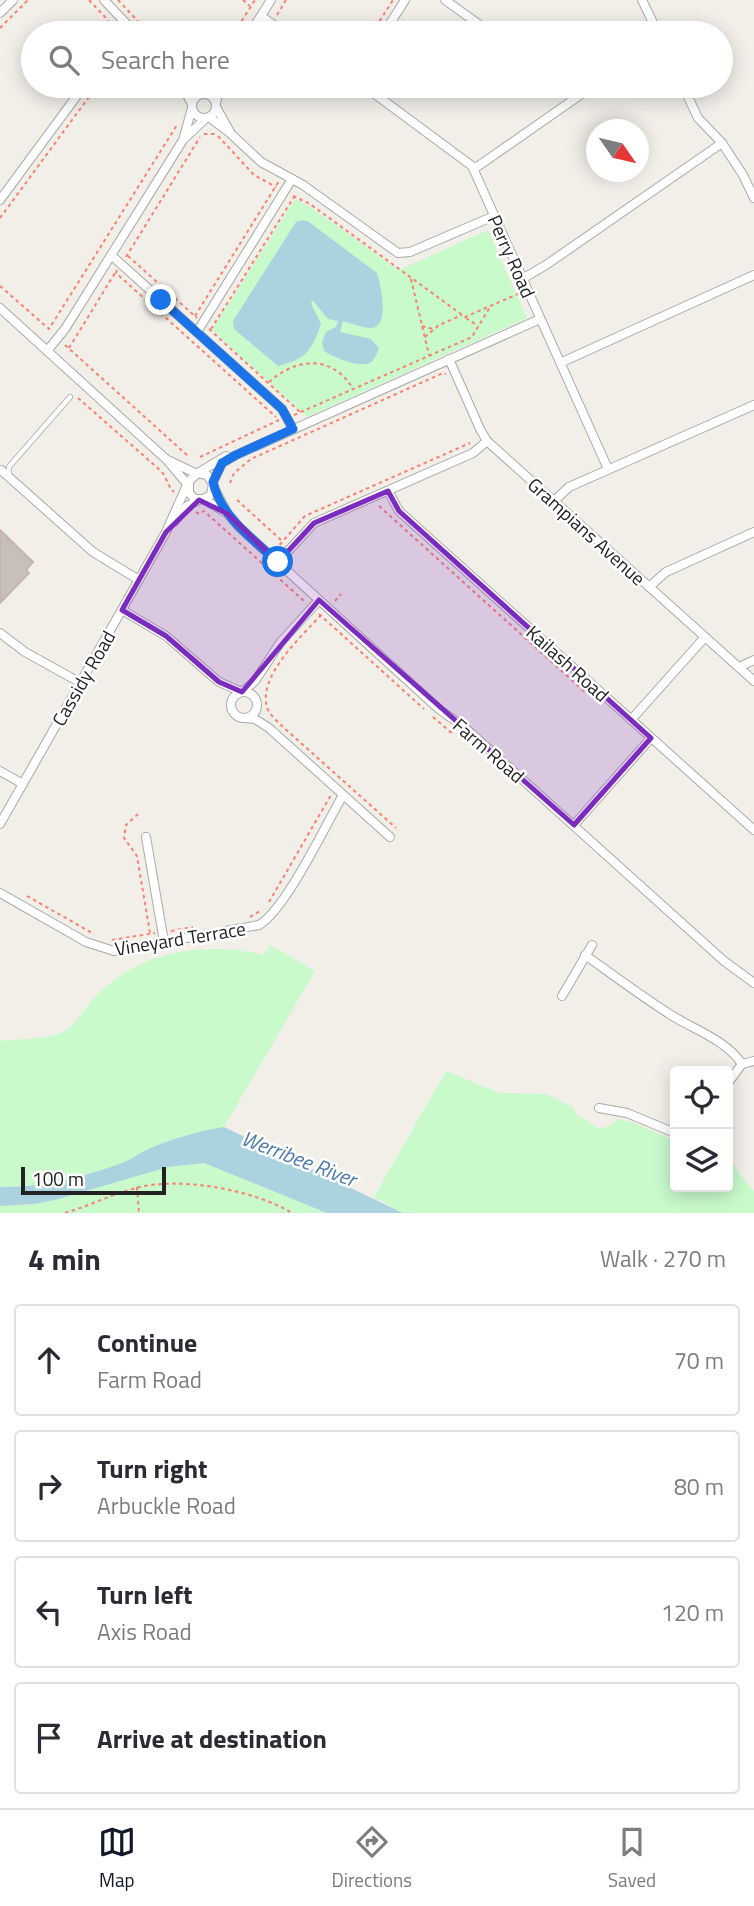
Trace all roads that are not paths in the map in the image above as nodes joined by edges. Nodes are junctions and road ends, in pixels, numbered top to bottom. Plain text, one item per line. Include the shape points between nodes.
1 (13, 0) edge
2 (104, 0) edge
3 (405, 0) edge
4 (445, 0) edge
5 (642, 0) edge
6 (263, 1) edge
7 (0, 13) edge
8 (261, 16) junction
9 (118, 21) edge
10 (258, 21) edge
11 (268, 21) edge
12 (392, 21) edge
13 (474, 21) edge
14 (652, 21) edge
15 (75, 98) edge
16 (188, 98) edge
17 (196, 98) edge
18 (212, 98) edge
19 (218, 98) edge
20 (381, 98) edge
21 (689, 98) edge
22 (573, 99) edge
23 (192, 106) junction
24 (216, 106) junction
25 (208, 117) junction
26 (230, 133) junction
27 (183, 140) junction
28 (722, 143) junction
29 (474, 169) junction
30 (754, 170) edge
31 (743, 175) junction
32 (288, 177) junction
33 (754, 198) edge
34 (0, 201) edge
35 (494, 216) junction
36 (111, 255) junction
37 (754, 275) edge
38 (522, 279) junction
39 (0, 308) edge
40 (540, 319) junction
41 (197, 332) junction
42 (47, 351) junction
43 (449, 359) junction
44 (560, 363) junction
45 (71, 397) dead end
46 (754, 405) edge
47 (293, 429) junction
48 (487, 441) junction
49 (236, 455) junction
50 (167, 460) junction
51 (1, 470) edge
52 (608, 470) junction
53 (198, 474) junction
54 (11, 478) junction
55 (213, 484) junction
56 (187, 485) junction
57 (388, 491) junction
58 (201, 499) junction
59 (554, 501) junction
60 (228, 514) junction
61 (166, 532) junction
62 (754, 532) edge
63 (278, 562) junction
64 (139, 580) junction
65 (649, 587) junction
66 (319, 600) junction
67 (122, 610) junction
68 (0, 633) edge
69 (705, 637) junction
70 (754, 660) edge
71 (739, 667) junction
72 (262, 672) junction
73 (754, 681) edge
74 (219, 682) junction
75 (81, 683) junction
76 (242, 692) junction
77 (257, 703) junction
78 (231, 706) junction
79 (245, 718) junction
80 (631, 720) junction
81 (270, 728) junction
82 (651, 738) junction
83 (0, 771) edge
84 (23, 784) junction
85 (343, 795) junction
86 (0, 824) edge
87 (573, 825) junction
88 (754, 830) edge
89 (146, 837) dead end
90 (390, 837) dead end
91 (0, 893) edge
92 (164, 942) junction
93 (592, 945) dead end
94 (585, 955) junction
95 (754, 983) edge
96 (562, 996) dead end
97 (754, 1061) edge
98 (742, 1064) junction
99 (733, 1076) edge
100 (599, 1108) dead end
101 (670, 1131) edge

1 - 7 street
2 - 9 street
3 - 12 street
4 - 13 street
5 - 14 street
6 - 8 street
8 - 10 street
8 - 11 street
15 - 34 street
16 - 23 street
17 - 23 street
18 - 24 street
19 - 24 street
20 - 29 street, Perry Road
21 - 28 street via 698,118
22 - 29 street
23 - 25 street via 197,116
23 - 27 street
24 - 25 street
24 - 26 street
25 - 26 street
25 - 27 street
26 - 32 street via 255,158
27 - 36 street
28 - 31 street
28 - 38 street
29 - 35 street, Perry Road
30 - 31 street
31 - 33 street
32 - 35 street via 401,254
32 - 41 street
35 - 38 street, Perry Road
36 - 41 street
36 - 42 street
37 - 44 street
38 - 40 street, Perry Road
39 - 42 street
40 - 43 street
40 - 44 street, Perry Road
41 - 47 street via 282,409 283,419
42 - 50 street
43 - 47 street
43 - 48 street, Grampians Avenue
44 - 52 street, Perry Road
45 - 54 lane via 9,467
46 - 52 street
47 - 49 street
48 - 57 street via 472,453
48 - 59 street, Grampians Avenue
49 - 53 street via 224,457
49 - 55 street via 222,463
50 - 53 street
50 - 56 street
51 - 54 street
52 - 59 street via 569,487
53 - 55 street via 207,475
53 - 56 street
54 - 64 street via 93,552
55 - 58 street via 211,495
55 - 60 street, Farm Road
56 - 58 street via 192,496
56 - 61 street, Cassidy Road
57 - 63 street via 314,523
57 - 80 street, Kailash Road via 399,511
58 - 60 street, Farm Road
58 - 61 street, Cassidy Road via 189,505
59 - 65 street, Grampians Avenue
60 - 63 street, Farm Road
61 - 64 street, Cassidy Road
62 - 65 street via 663,573
63 - 66 street, Farm Road
64 - 67 street, Cassidy Road
65 - 69 street, Grampians Avenue
66 - 72 street via 280,643
66 - 87 street, Farm Road
67 - 74 street via 166,636
67 - 75 street, Cassidy Road
68 - 75 street
69 - 71 street, Grampians Avenue
69 - 80 street
70 - 71 street
71 - 73 street, Grampians Avenue
72 - 76 street
72 - 77 street
74 - 76 street
74 - 78 street
75 - 84 street, Cassidy Road
76 - 77 street
76 - 78 street via 234,696
77 - 79 street
77 - 81 street
78 - 79 street via 236,715
79 - 81 street
80 - 82 street, Kailash Road
81 - 85 street
82 - 87 street
82 - 88 street, Kailash Road
83 - 84 street
84 - 86 street, Cassidy Road
85 - 90 street
85 - 92 street, Vineyard Terrace via 268,920
87 - 95 street, Farm Road
89 - 92 street
91 - 92 street, Vineyard Terrace via 101,948 114,951
93 - 94 street
94 - 96 street
94 - 98 street via 726,1046
97 - 98 street
98 - 99 street
100 - 101 street via 627,1113

